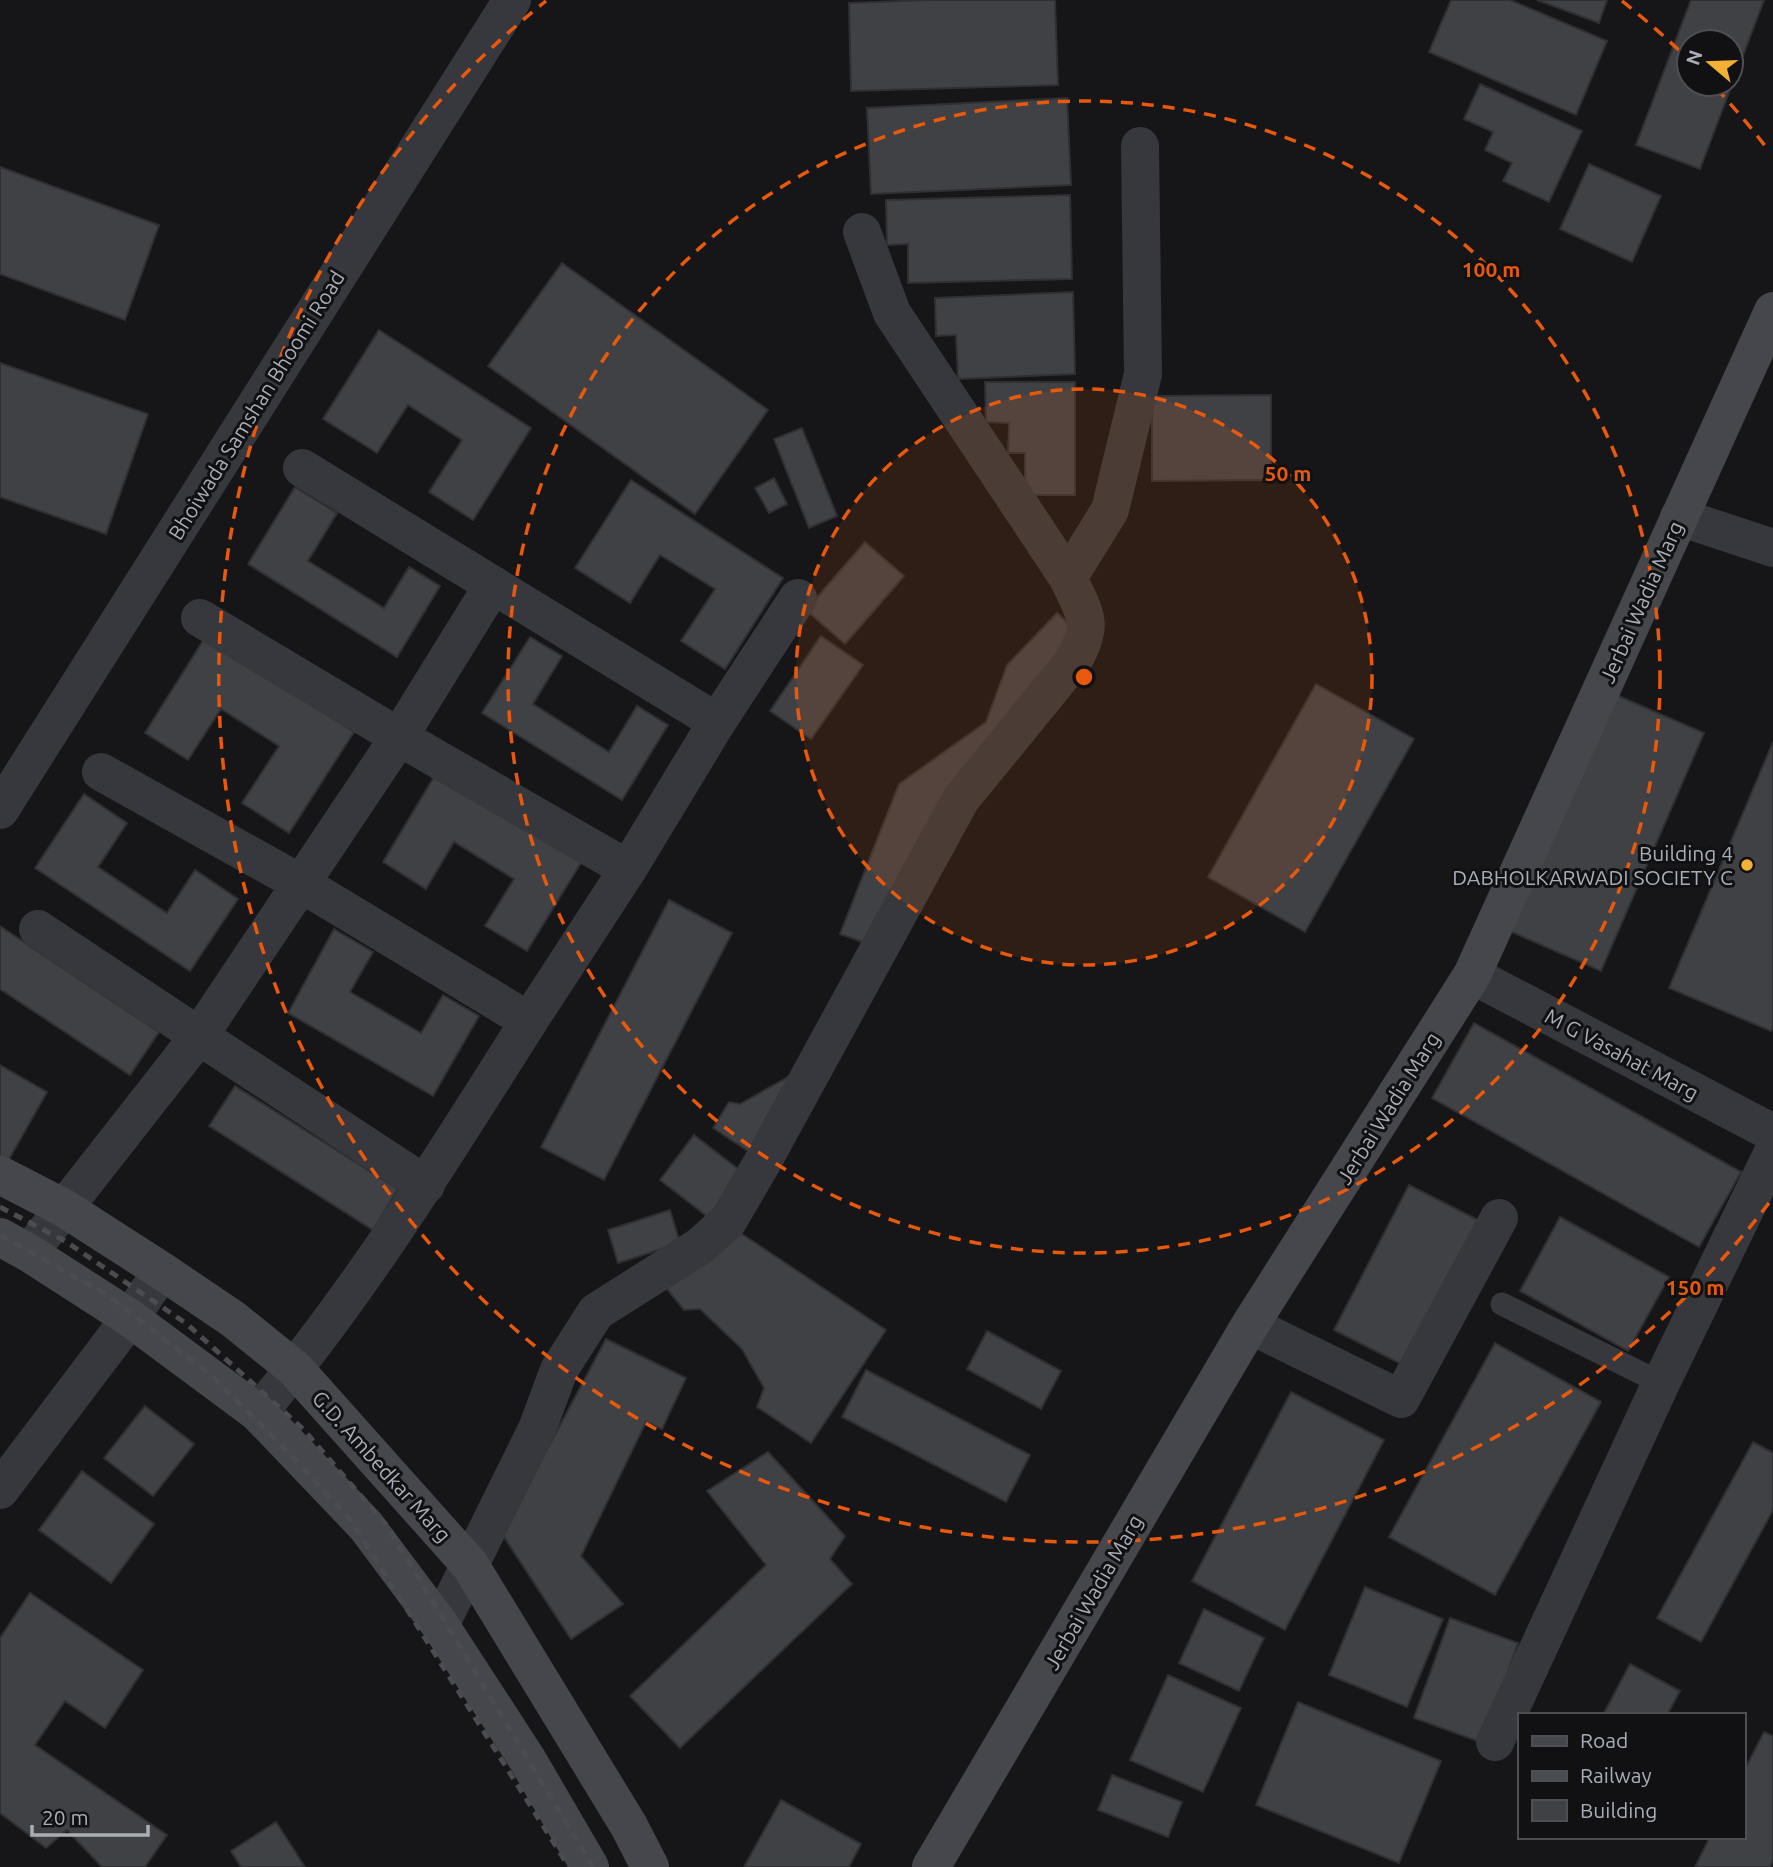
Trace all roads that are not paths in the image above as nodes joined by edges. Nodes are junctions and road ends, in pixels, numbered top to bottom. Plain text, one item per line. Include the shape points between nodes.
1 (512, 0) edge
2 (1140, 146) dead end
3 (862, 232) dead end
4 (1773, 311) edge
5 (302, 468) dead end
6 (1679, 517) junction
7 (1773, 548) edge
8 (1068, 578) junction
9 (493, 585) junction
10 (798, 598) dead end
11 (200, 618) dead end
12 (718, 722) junction
13 (399, 737) junction
14 (101, 772) dead end
15 (0, 810) edge
16 (628, 869) junction
17 (300, 883) junction
18 (38, 929) dead end
19 (1472, 975) junction
20 (529, 1021) junction
21 (199, 1036) junction
22 (1773, 1133) edge
23 (1773, 1152) edge
24 (0, 1175) edge
25 (426, 1185) junction
26 (64, 1209) junction
27 (1499, 1218) dead end
28 (15, 1245) edge
29 (162, 1271) junction
30 (1502, 1304) dead end
31 (130, 1318) junction
32 (1250, 1325) junction
33 (295, 1369) junction
34 (1661, 1383) junction
35 (258, 1413) junction
36 (0, 1490) edge
37 (470, 1565) junction
38 (440, 1625) junction
39 (1494, 1742) dead end
40 (590, 1867) edge
41 (649, 1867) edge
42 (931, 1867) edge

1 - 15 street, Bhoiwada Samshan Bhoomi Road
2 - 8 street via 1143,374 1110,510
3 - 8 street via 892,313
4 - 6 main road, Jerbai Wadia Marg
5 - 9 street
6 - 7 street
6 - 19 main road, Jerbai Wadia Marg
8 - 37 street via 1086,617 1086,640 961,799 728,1221 700,1246 596,1312 559,1370 537,1429
9 - 12 street
9 - 13 street
10 - 12 street
11 - 13 street
12 - 16 street
13 - 16 street
13 - 17 street
14 - 17 street
16 - 20 street
17 - 20 street
17 - 21 street
18 - 21 street
19 - 22 street, M G Vasahat Marg
19 - 32 main road, Jerbai Wadia Marg
20 - 25 street
21 - 25 street
21 - 26 street
23 - 34 street
24 - 26 main road, G.D. Ambedkar Marg
25 - 33 street
26 - 28 street
26 - 29 main road, G.D. Ambedkar Marg
27 - 32 street via 1401,1399
28 - 31 main road
29 - 31 street
29 - 33 main road, G.D. Ambedkar Marg
30 - 34 lane
31 - 35 main road
31 - 36 street
32 - 42 main road, Jerbai Wadia Marg
33 - 35 street
33 - 37 main road, G.D. Ambedkar Marg
34 - 39 street
35 - 38 main road via 366,1526
37 - 38 street
37 - 41 main road, G.D. Ambedkar Marg via 629,1826
38 - 40 main road

